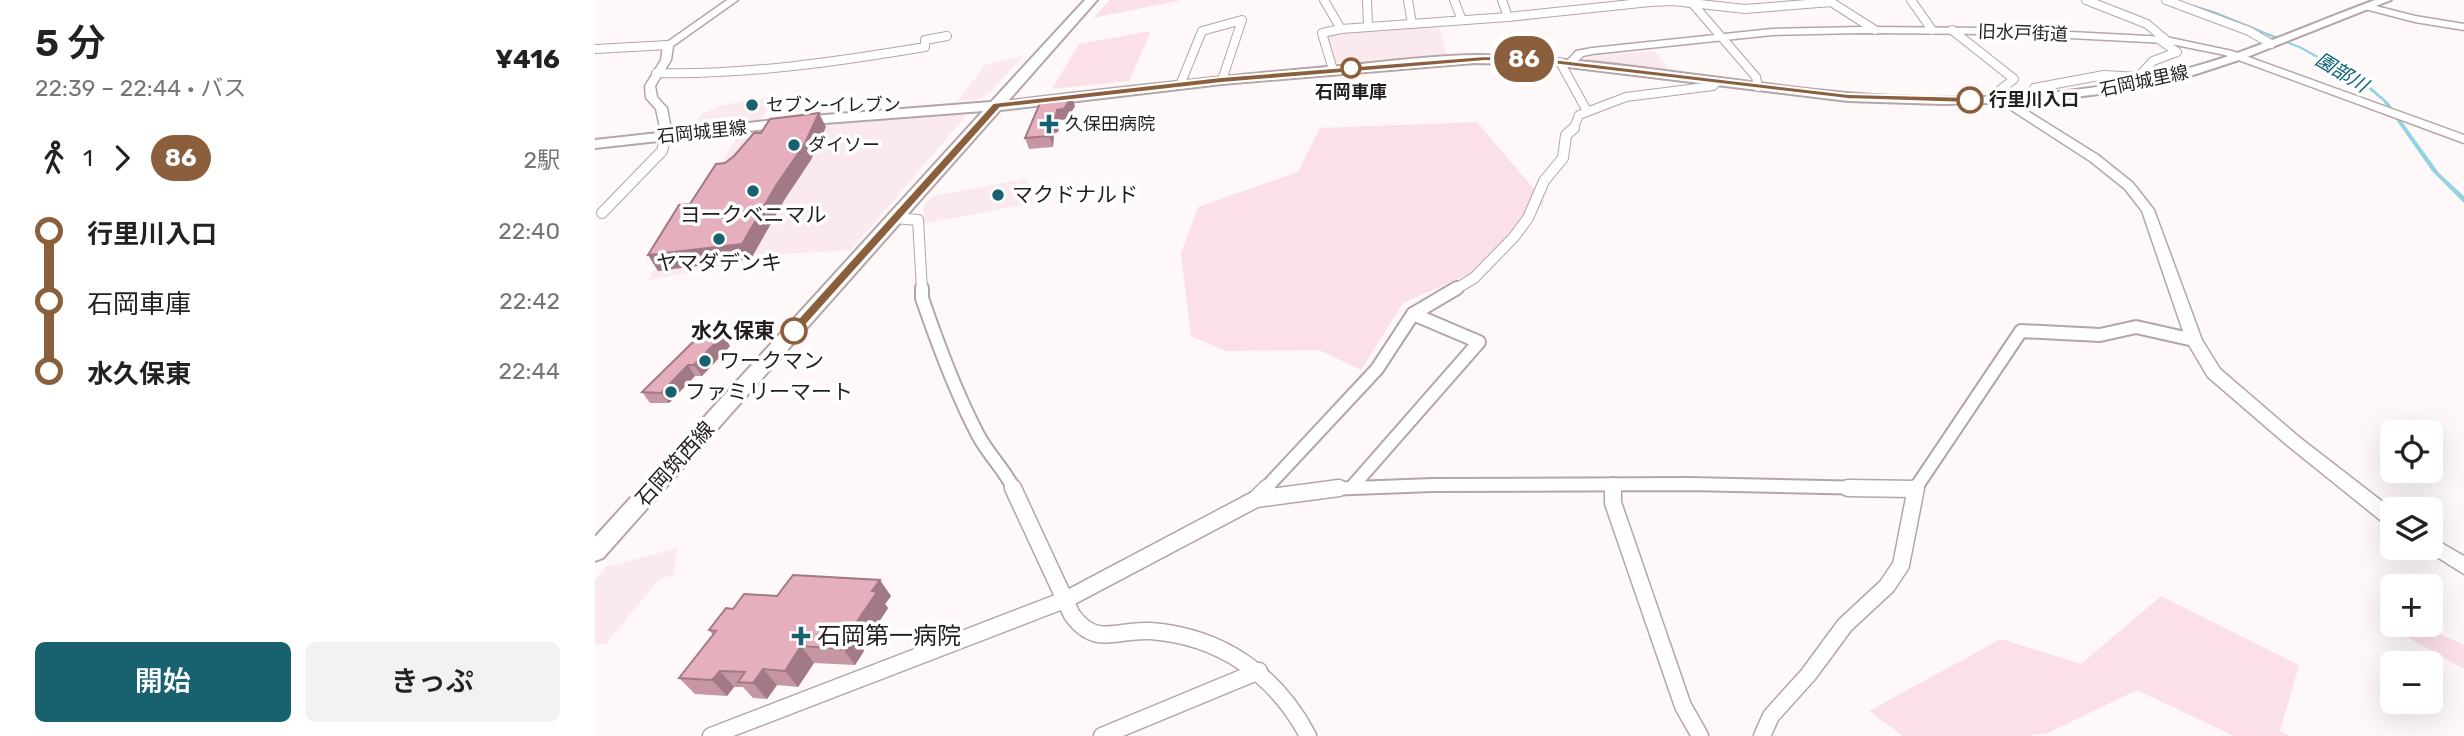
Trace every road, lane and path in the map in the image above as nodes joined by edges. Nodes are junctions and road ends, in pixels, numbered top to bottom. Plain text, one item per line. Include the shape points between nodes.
1 (733, 0) edge
2 (1091, 0) edge
3 (1324, 0) edge
4 (1367, 0) edge
5 (1408, 0) edge
6 (1454, 0) edge
7 (1502, 0) edge
8 (1587, 0) edge
9 (1911, 0) edge
10 (2086, 0) edge
11 (2167, 0) edge
12 (2385, 0) edge
13 (1693, 2) edge
14 (1835, 2) edge
15 (2368, 6) junction
16 (1594, 8) junction
17 (1508, 18) junction
18 (1462, 20) junction
19 (1412, 24) junction
20 (1368, 27) junction
21 (2464, 27) edge
22 (1341, 29) junction
23 (1875, 30) junction
24 (1932, 30) junction
25 (1952, 30) junction
26 (947, 36) dead end
27 (1722, 37) junction
28 (2163, 40) junction
29 (2273, 43) junction
30 (668, 45) junction
31 (595, 48) edge
32 (2238, 56) junction
33 (1565, 63) junction
34 (1333, 69) junction
35 (656, 73) junction
36 (2014, 79) junction
37 (1221, 80) junction
38 (1717, 82) junction
39 (1180, 85) junction
40 (1758, 87) junction
41 (2039, 92) junction
42 (2003, 100) junction
43 (997, 106) junction
44 (1587, 111) junction
45 (666, 135) junction
46 (2464, 139) edge
47 (595, 144) edge
48 (602, 213) dead end
49 (895, 218) junction
50 (1413, 314) junction
51 (2194, 340) junction
52 (1613, 484) junction
53 (1352, 487) junction
54 (1915, 489) junction
55 (1256, 499) junction
56 (2380, 510) edge
57 (595, 552) edge
58 (2443, 552) edge
59 (2464, 565) edge
60 (1067, 599) junction
61 (1259, 671) junction
62 (711, 736) edge
63 (1102, 736) edge
64 (1308, 736) edge
65 (1700, 736) edge
66 (1762, 736) edge

1 - 30 street
2 - 43 main road, 石岡筑西線
3 - 22 street
4 - 20 street
5 - 19 street
6 - 18 street
7 - 17 street
8 - 16 street
9 - 24 street
10 - 28 street via 2147,24
11 - 29 street
12 - 15 main road, 石岡城里線
13 - 14 street via 1745,9
13 - 16 street
13 - 27 street
14 - 23 street
15 - 21 street
15 - 29 main road, 石岡城里線
16 - 17 street
17 - 18 street
18 - 19 street
19 - 20 street
20 - 22 street
22 - 34 street via 1322,33
23 - 24 street, 旧水戸街道
23 - 27 street, 旧水戸街道
24 - 25 street, 旧水戸街道
25 - 28 street, 旧水戸街道
25 - 36 street
26 - 35 street via 925,40 925,47 783,69 711,75
27 - 33 street, 旧水戸街道 via 1592,51
27 - 40 street via 1756,77
28 - 32 street, 旧水戸街道
28 - 41 street via 2177,52 2153,61 2139,77 2104,75
29 - 32 main road, 石岡城里線
30 - 31 street
30 - 35 street via 666,60
32 - 41 main road, 石岡城里線 via 2144,83
32 - 46 street, 旧水戸街道
33 - 34 main road, 石岡城里線 via 1473,59
33 - 38 main road, 石岡城里線
33 - 44 street
34 - 37 main road, 石岡城里線
35 - 45 street via 650,86 652,98 661,108
36 - 41 street
36 - 42 street via 2000,90
37 - 39 main road, 石岡城里線
37 - 39 street via 1242,20 1202,31
38 - 40 main road, 石岡城里線
38 - 44 street via 1626,97
39 - 43 main road, 石岡城里線
40 - 42 main road, 石岡城里線 via 1881,99
41 - 42 main road, 石岡城里線
42 - 51 street via 2094,158 2129,186 2148,209
43 - 45 main road, 石岡城里線
43 - 49 main road, 石岡筑西線
44 - 50 street via 1566,135 1563,158 1544,181 1514,237 1473,278
45 - 47 main road, 石岡城里線
45 - 48 street via 662,151
49 - 57 main road, 石岡筑西線
49 - 60 street via 918,219 922,298 946,367 979,437 1007,475
50 - 53 street via 1479,342
50 - 55 street via 1377,369
51 - 54 street via 2136,327 2100,335 2021,331
51 - 56 street via 2214,373
52 - 53 street
52 - 54 street
52 - 65 street via 1612,503 1683,706
53 - 55 street
54 - 66 street via 1901,565 1771,716
55 - 60 street
58 - 59 street
60 - 61 street via 1072,615 1094,634 1148,631 1181,635 1222,647
60 - 62 street
61 - 63 street
61 - 64 street via 1289,701

